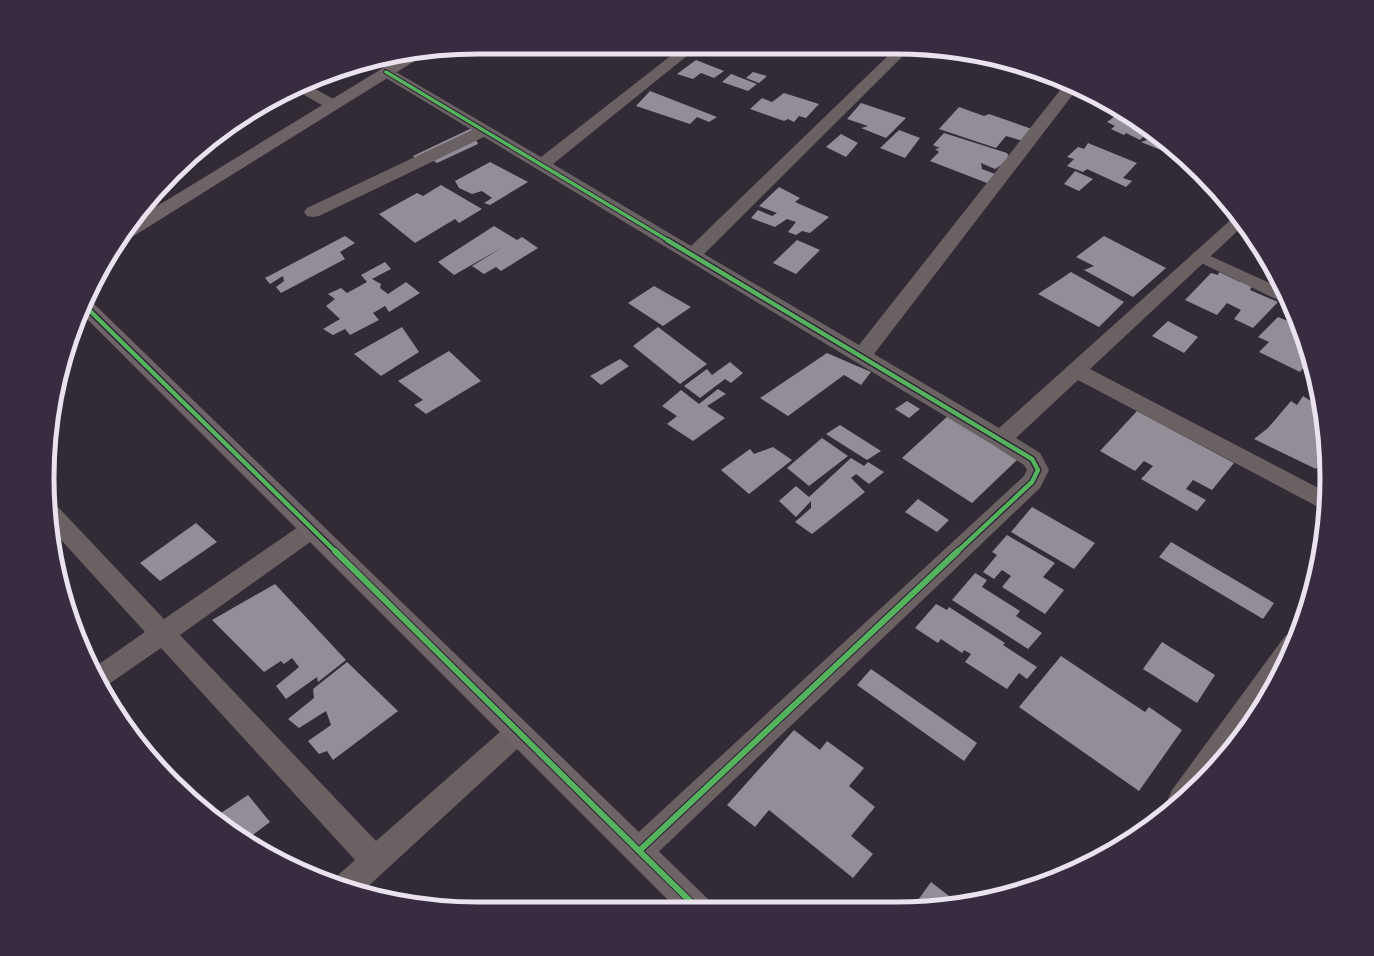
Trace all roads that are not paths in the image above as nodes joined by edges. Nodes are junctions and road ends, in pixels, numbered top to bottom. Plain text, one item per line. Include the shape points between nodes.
1 (682, 54) edge
2 (898, 54) edge
3 (405, 61) edge
4 (386, 72) junction
5 (306, 90) edge
6 (1068, 90) edge
7 (333, 105) junction
8 (484, 131) junction
9 (542, 165) junction
10 (313, 212) dead end
11 (1235, 224) edge
12 (137, 226) edge
13 (692, 255) junction
14 (1199, 256) junction
15 (1277, 293) edge
16 (89, 310) edge
17 (861, 356) junction
18 (1076, 370) junction
19 (1001, 439) junction
20 (1319, 499) edge
21 (57, 520) edge
22 (312, 529) junction
23 (163, 633) junction
24 (102, 674) edge
25 (1272, 674) edge
26 (518, 732) junction
27 (1198, 776) edge
28 (640, 851) junction
29 (375, 861) junction
30 (351, 882) edge
31 (691, 902) edge

1 - 9 street
2 - 13 street
3 - 4 street
4 - 7 street
4 - 8 street
5 - 7 street
6 - 17 street
7 - 12 street
8 - 9 street
8 - 10 street
9 - 13 street
11 - 14 street
13 - 17 street
14 - 15 lane
14 - 18 street
16 - 22 street
17 - 19 street
18 - 19 street
18 - 20 street
19 - 28 street via 1032,459 1038,470 1032,482
21 - 23 street
22 - 23 street
22 - 26 street
23 - 24 street
23 - 29 street
25 - 27 street
26 - 28 street
26 - 29 street
28 - 31 street
29 - 30 street

